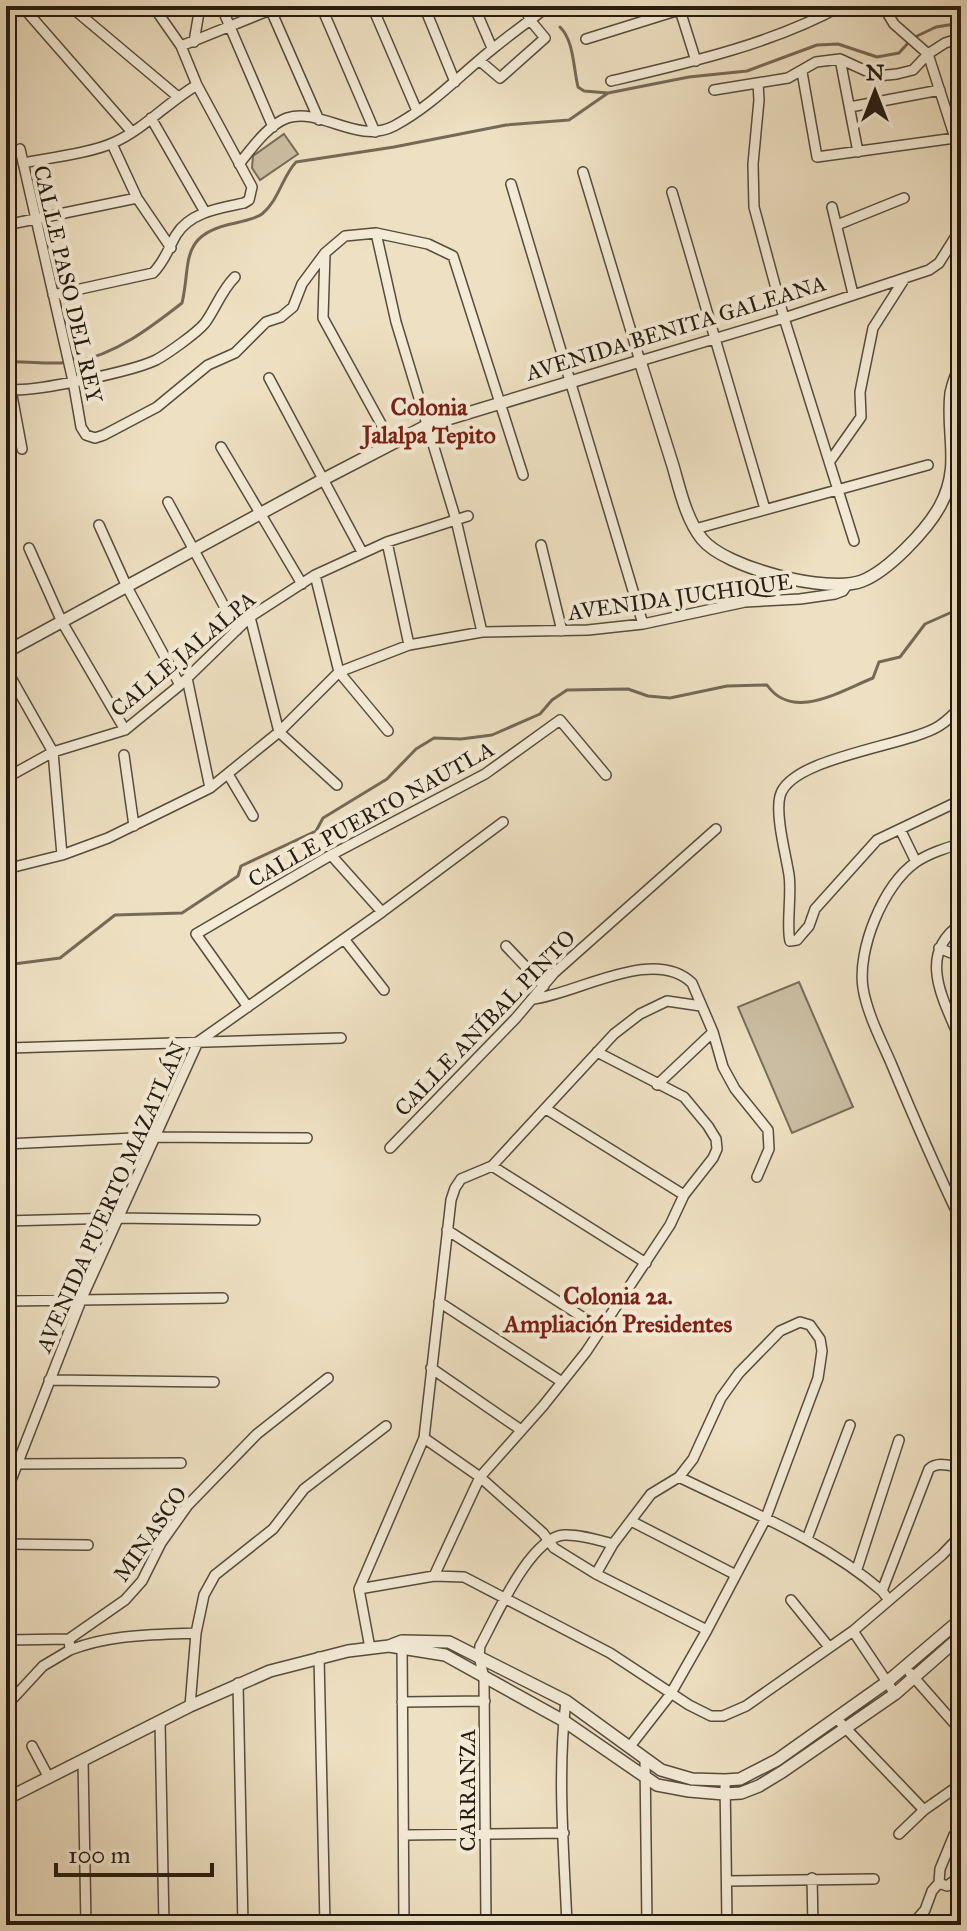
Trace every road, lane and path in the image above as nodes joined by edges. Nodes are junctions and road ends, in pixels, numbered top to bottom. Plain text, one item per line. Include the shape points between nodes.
1 (70, 6) edge
2 (153, 6) edge
3 (200, 6) edge
4 (221, 6) edge
5 (321, 6) edge
6 (372, 6) edge
7 (424, 6) edge
8 (474, 6) edge
9 (524, 6) edge
10 (548, 6) edge
11 (692, 6) edge
12 (841, 6) edge
13 (883, 6) edge
14 (274, 7) edge
15 (679, 8) edge
16 (28, 13) dead end
17 (530, 20) junction
18 (230, 28) junction
19 (961, 38) edge
20 (586, 39) dead end
21 (194, 42) junction
22 (181, 46) junction
23 (492, 48) junction
24 (928, 53) junction
25 (840, 59) junction
26 (480, 61) junction
27 (696, 61) junction
28 (802, 72) junction
29 (611, 81) dead end
30 (455, 82) junction
31 (758, 83) junction
32 (197, 85) junction
33 (714, 90) dead end
34 (940, 90) junction
35 (177, 96) junction
36 (850, 107) junction
37 (417, 111) junction
38 (151, 118) junction
39 (319, 120) junction
40 (273, 127) junction
41 (132, 132) junction
42 (375, 132) junction
43 (112, 144) junction
44 (20, 149) dead end
45 (858, 152) junction
46 (23, 163) junction
47 (239, 164) junction
48 (583, 172) dead end
49 (511, 184) dead end
50 (672, 192) dead end
51 (137, 198) junction
52 (904, 198) dead end
53 (832, 207) dead end
54 (205, 212) junction
55 (35, 218) junction
56 (6, 225) edge
57 (837, 225) junction
58 (961, 228) edge
59 (376, 233) junction
60 (171, 248) junction
61 (325, 253) junction
62 (235, 277) dead end
63 (905, 278) junction
64 (853, 294) junction
65 (53, 295) junction
66 (784, 318) junction
67 (713, 339) junction
68 (640, 361) junction
69 (961, 364) edge
70 (73, 378) junction
71 (269, 378) dead end
72 (570, 383) junction
73 (8, 390) edge
74 (500, 403) junction
75 (428, 425) junction
76 (392, 444) junction
77 (221, 447) dead end
78 (22, 449) dead end
79 (830, 461) junction
80 (928, 465) dead end
81 (523, 475) dead end
82 (324, 479) junction
83 (838, 488) junction
84 (168, 502) dead end
85 (765, 509) junction
86 (260, 514) junction
87 (468, 516) dead end
88 (456, 520) junction
89 (99, 525) dead end
90 (695, 529) junction
91 (854, 541) dead end
92 (387, 542) junction
93 (541, 545) dead end
94 (29, 548) dead end
95 (194, 551) junction
96 (362, 552) junction
97 (315, 575) junction
98 (302, 584) junction
99 (847, 585) junction
100 (127, 587) junction
101 (250, 617) junction
102 (62, 622) junction
103 (643, 624) junction
104 (237, 630) junction
105 (562, 631) junction
106 (482, 632) junction
107 (409, 645) junction
108 (6, 652) edge
109 (6, 669) edge
110 (339, 672) junction
111 (184, 682) junction
112 (961, 706) edge
113 (125, 730) junction
114 (388, 731) dead end
115 (279, 732) junction
116 (53, 752) junction
117 (124, 755) dead end
118 (228, 774) junction
119 (606, 775) dead end
120 (6, 778) edge
121 (337, 785) dead end
122 (210, 788) junction
123 (961, 800) edge
124 (253, 816) dead end
125 (503, 822) dead end
126 (134, 826) junction
127 (716, 829) dead end
128 (900, 829) junction
129 (961, 844) edge
130 (62, 855) junction
131 (331, 855) junction
132 (916, 862) junction
133 (6, 869) edge
134 (382, 912) junction
135 (961, 924) edge
136 (344, 939) junction
137 (506, 946) dead end
138 (939, 948) junction
139 (961, 957) edge
140 (544, 986) junction
141 (384, 990) dead end
142 (534, 999) junction
143 (701, 1006) junction
144 (248, 1007) junction
145 (713, 1032) junction
146 (341, 1038) dead end
147 (198, 1042) junction
148 (961, 1042) edge
149 (9, 1048) dead end
150 (597, 1052) junction
151 (657, 1085) junction
152 (546, 1109) junction
153 (155, 1137) junction
154 (307, 1138) dead end
155 (6, 1144) edge
156 (390, 1148) dead end
157 (492, 1166) junction
158 (757, 1177) dead end
159 (684, 1195) junction
160 (118, 1218) junction
161 (255, 1220) dead end
162 (6, 1221) edge
163 (961, 1221) edge
164 (447, 1230) junction
165 (646, 1263) junction
166 (82, 1298) junction
167 (223, 1298) dead end
168 (6, 1301) edge
169 (439, 1302) junction
170 (601, 1329) junction
171 (431, 1368) junction
172 (328, 1378) dead end
173 (49, 1380) junction
174 (214, 1382) dead end
175 (562, 1382) junction
176 (850, 1425) dead end
177 (386, 1426) dead end
178 (521, 1430) junction
179 (424, 1438) junction
180 (899, 1440) dead end
181 (181, 1463) dead end
182 (17, 1464) junction
183 (961, 1468) edge
184 (480, 1477) junction
185 (679, 1477) junction
186 (6, 1493) edge
187 (765, 1520) junction
188 (631, 1521) junction
189 (961, 1535) edge
190 (807, 1539) junction
191 (548, 1540) junction
192 (6, 1544) edge
193 (613, 1544) junction
194 (88, 1545) dead end
195 (857, 1569) junction
196 (596, 1574) junction
197 (736, 1575) junction
198 (434, 1576) junction
199 (359, 1589) junction
200 (882, 1591) junction
201 (506, 1598) junction
202 (791, 1600) dead end
203 (890, 1601) junction
204 (961, 1619) edge
205 (707, 1630) junction
206 (853, 1631) junction
207 (196, 1633) junction
208 (957, 1637) edge
209 (69, 1639) junction
210 (6, 1640) edge
211 (402, 1646) junction
212 (829, 1647) junction
213 (370, 1648) junction
214 (70, 1650) junction
215 (479, 1656) junction
216 (319, 1657) junction
217 (906, 1666) junction
218 (484, 1678) junction
219 (913, 1679) junction
220 (887, 1682) junction
221 (238, 1683) junction
222 (895, 1694) junction
223 (670, 1695) junction
224 (485, 1701) junction
225 (566, 1701) junction
226 (402, 1702) junction
227 (6, 1706) edge
228 (190, 1706) junction
229 (836, 1718) junction
230 (160, 1721) junction
231 (564, 1721) junction
232 (845, 1728) junction
233 (961, 1731) edge
234 (631, 1745) junction
235 (32, 1746) dead end
236 (645, 1759) junction
237 (83, 1760) junction
238 (49, 1778) junction
239 (644, 1779) junction
240 (725, 1780) junction
241 (961, 1784) edge
242 (724, 1794) junction
243 (6, 1799) edge
244 (924, 1810) junction
245 (961, 1829) edge
246 (564, 1833) junction
247 (485, 1834) junction
248 (899, 1834) dead end
249 (404, 1835) junction
250 (961, 1876) edge
251 (812, 1878) junction
252 (874, 1879) dead end
253 (727, 1881) junction
254 (939, 1883) junction
255 (727, 1923) edge
256 (745, 1924) edge
257 (86, 1925) edge
258 (164, 1925) edge
259 (243, 1925) edge
260 (325, 1925) edge
261 (404, 1925) edge
262 (486, 1925) edge
263 (567, 1925) edge
264 (647, 1925) edge
265 (698, 1925) edge
266 (813, 1925) edge
267 (912, 1925) edge

1 - 35 street
2 - 22 street
3 - 21 street
4 - 18 street
5 - 42 street
6 - 37 street
7 - 30 street
8 - 23 street
9 - 17 street
10 - 17 street
11 - 15 street
12 - 27 street
13 - 24 street via 908,38
14 - 18 street
14 - 39 street
15 - 20 street
15 - 27 street
16 - 41 street
17 - 23 street
17 - 26 street via 545,38 500,78
18 - 21 street
18 - 40 street
19 - 24 street
21 - 22 street
22 - 32 street
23 - 26 street
24 - 25 street via 913,70 877,76
24 - 34 street
25 - 28 street via 816,62
25 - 36 street
26 - 30 street
27 - 29 street
28 - 31 street
28 - 45 street via 817,157
30 - 37 street
31 - 33 street
31 - 66 street via 754,207
32 - 35 street
32 - 47 street
34 - 36 street
34 - 45 street via 955,138
35 - 38 street
36 - 45 street
37 - 42 street
38 - 41 street
38 - 54 street
39 - 40 street via 290,117
39 - 42 street
40 - 47 street
41 - 43 street
43 - 46 street
43 - 51 street
44 - 46 street, CALLE PASO DEL REY
46 - 55 street, CALLE PASO DEL REY
47 - 54 street via 252,187 249,200
48 - 68 street
49 - 72 street
50 - 67 street
51 - 55 street
51 - 60 street
52 - 57 street
53 - 57 street
54 - 60 street via 178,232
55 - 56 street
55 - 65 street, CALLE PASO DEL REY
57 - 64 street
58 - 63 street, AVENIDA BENITA GALEANA via 939,263
59 - 61 street via 345,236
59 - 74 street via 453,256
59 - 75 street
60 - 65 street via 153,273
61 - 70 street, CALLE PASO DEL REY via 293,307 281,317 266,322 235,353 208,365 157,407 104,435 86,435 81,427
61 - 76 street via 323,318
62 - 70 street via 204,324 157,360 112,374
63 - 64 street, AVENIDA BENITA GALEANA
63 - 79 street via 873,328 860,392 861,417
64 - 66 street, AVENIDA BENITA GALEANA
65 - 70 street, CALLE PASO DEL REY
66 - 67 street, AVENIDA BENITA GALEANA
66 - 79 street
67 - 68 street, AVENIDA BENITA GALEANA
67 - 85 street
68 - 72 street, AVENIDA BENITA GALEANA
68 - 90 street
69 - 99 street via 951,392 952,475 939,509 876,575
70 - 73 street
71 - 82 street
72 - 74 street, AVENIDA BENITA GALEANA
72 - 103 street
73 - 78 street
74 - 75 street, AVENIDA BENITA GALEANA
74 - 81 street
75 - 76 street, AVENIDA BENITA GALEANA
75 - 88 street
76 - 82 street, AVENIDA BENITA GALEANA
77 - 86 street
79 - 83 street
80 - 83 street
82 - 86 street, AVENIDA BENITA GALEANA
82 - 96 street
83 - 85 street
83 - 91 street
84 - 95 street
85 - 90 street
86 - 95 street, AVENIDA BENITA GALEANA
86 - 98 street
87 - 88 street, CALLE JALALPA
88 - 92 street, CALLE JALALPA
88 - 106 street
89 - 100 street
90 - 99 street via 715,552 754,569
92 - 96 street, CALLE JALALPA
92 - 107 street
93 - 105 street
94 - 102 street
95 - 100 street, AVENIDA BENITA GALEANA
95 - 104 street
96 - 97 street, CALLE JALALPA
97 - 98 street, CALLE JALALPA
97 - 110 street
98 - 101 street, CALLE JALALPA
99 - 103 street, AVENIDA JUCHIQUE via 835,594 729,604
100 - 102 street, AVENIDA BENITA GALEANA
100 - 111 street
101 - 104 street, CALLE JALALPA
101 - 115 street
102 - 108 street, AVENIDA BENITA GALEANA
102 - 113 street
103 - 105 street, AVENIDA JUCHIQUE
104 - 111 street, CALLE JALALPA
105 - 106 street, AVENIDA JUCHIQUE
106 - 107 street, AVENIDA JUCHIQUE
107 - 110 street, AVENIDA JUCHIQUE
109 - 116 street
110 - 114 street
110 - 115 street, AVENIDA JUCHIQUE
111 - 113 street, CALLE JALALPA
111 - 122 street
112 - 128 street via 937,728 850,753 788,784 780,795 780,810 792,894 790,941 809,926 815,909 861,855
113 - 116 street, CALLE JALALPA
115 - 118 street, AVENIDA JUCHIQUE
115 - 121 street
116 - 120 street, CALLE JALALPA
116 - 130 street
117 - 126 street
118 - 122 street, AVENIDA JUCHIQUE
118 - 124 street
119 - 131 street, CALLE PUERTO NAUTLA via 560,720 485,774
122 - 126 street, AVENIDA JUCHIQUE
123 - 128 street
125 - 134 street, AVENIDA PUERTO MAZATLÁN
126 - 130 street, AVENIDA JUCHIQUE
127 - 140 street, CALLE ANÍBAL PINTO
128 - 132 street
129 - 132 street
130 - 133 street, AVENIDA JUCHIQUE
131 - 134 street
131 - 144 street, CALLE PUERTO NAUTLA via 196,934
132 - 163 street via 886,896 865,947 863,991
134 - 136 street, AVENIDA PUERTO MAZATLÁN
135 - 138 street
136 - 141 street
136 - 144 street, AVENIDA PUERTO MAZATLÁN
137 - 140 street
138 - 139 street
138 - 148 street via 936,979
140 - 142 street, CALLE ANÍBAL PINTO
142 - 143 street via 629,971 656,969 687,978
142 - 156 street, CALLE ANÍBAL PINTO
143 - 145 street
143 - 150 street via 656,1004
144 - 147 street, AVENIDA PUERTO MAZATLÁN
145 - 151 street
145 - 158 street via 735,1089 768,1130 769,1149
146 - 147 street
147 - 149 street
147 - 153 street, AVENIDA PUERTO MAZATLÁN
150 - 151 street
150 - 152 street
151 - 159 street via 684,1097 716,1139 713,1158
152 - 157 street
152 - 159 street
153 - 154 street
153 - 155 street
153 - 160 street, AVENIDA PUERTO MAZATLÁN
157 - 164 street via 472,1173 455,1188
157 - 165 street
159 - 165 street
160 - 161 street
160 - 162 street
160 - 166 street, AVENIDA PUERTO MAZATLÁN
164 - 169 street
164 - 170 street
165 - 170 street
166 - 167 street
166 - 168 street
166 - 173 street, AVENIDA PUERTO MAZATLÁN
169 - 171 street
169 - 175 street
170 - 175 street
171 - 178 street
171 - 179 street
172 - 209 street, MINASCO via 257,1434 188,1505 125,1600
173 - 174 street
173 - 182 street, AVENIDA PUERTO MAZATLÁN
175 - 178 street
176 - 190 street
177 - 207 street via 304,1489 273,1529 215,1575 204,1595
178 - 184 street
179 - 184 street
179 - 199 street
180 - 195 street
181 - 182 street
182 - 186 street, AVENIDA PUERTO MAZATLÁN
183 - 200 street via 929,1469
184 - 191 street
184 - 198 street
185 - 187 street
185 - 187 street via 739,1373 780,1331 800,1322 810,1325 822,1351 818,1378
185 - 188 street via 651,1494
187 - 190 street
187 - 197 street
188 - 193 street
188 - 197 street
189 - 203 street
190 - 195 street
191 - 193 street via 564,1535
191 - 196 street
191 - 201 street
192 - 194 street
193 - 196 street
195 - 200 street
196 - 205 street
197 - 205 street
198 - 199 street
198 - 201 street via 464,1577
199 - 213 street
200 - 203 street
201 - 215 street
201 - 223 street via 610,1653
202 - 212 street
203 - 206 street
204 - 208 street
205 - 223 street
206 - 212 street
206 - 220 street
207 - 214 street via 115,1637
207 - 228 street
208 - 217 street
208 - 219 street
209 - 210 street
209 - 214 street
211 - 213 street
211 - 215 street via 449,1642
211 - 218 street via 445,1655
211 - 226 street
212 - 223 street via 746,1706 723,1716 711,1716
213 - 216 street
214 - 227 street via 43,1666
215 - 218 street, CARRANZA
215 - 225 street
216 - 221 street
216 - 260 street
217 - 219 street
217 - 220 street
218 - 224 street, CARRANZA
218 - 231 street
219 - 222 street
219 - 233 street
220 - 222 street
220 - 229 street
221 - 228 street
221 - 259 street
222 - 232 street
223 - 234 street
224 - 226 street
224 - 247 street, CARRANZA
225 - 231 street
225 - 234 street
226 - 249 street
228 - 230 street
229 - 232 street
229 - 240 street via 755,1772
230 - 237 street
230 - 258 street
231 - 239 street
231 - 246 street
232 - 242 street via 759,1786
232 - 244 street
234 - 236 street
235 - 238 street
236 - 239 street
236 - 240 street via 675,1775
237 - 238 street
237 - 257 street
238 - 243 street
239 - 242 street via 671,1789
239 - 264 street
240 - 242 street
241 - 244 street
242 - 253 street
244 - 248 street
245 - 254 street via 940,1869
246 - 247 street
246 - 263 street
247 - 249 street
247 - 262 street, CARRANZA
249 - 261 street
250 - 254 street via 947,1886
251 - 252 street
251 - 253 street
251 - 266 street
253 - 255 street
254 - 267 street
255 - 256 street
255 - 265 street

